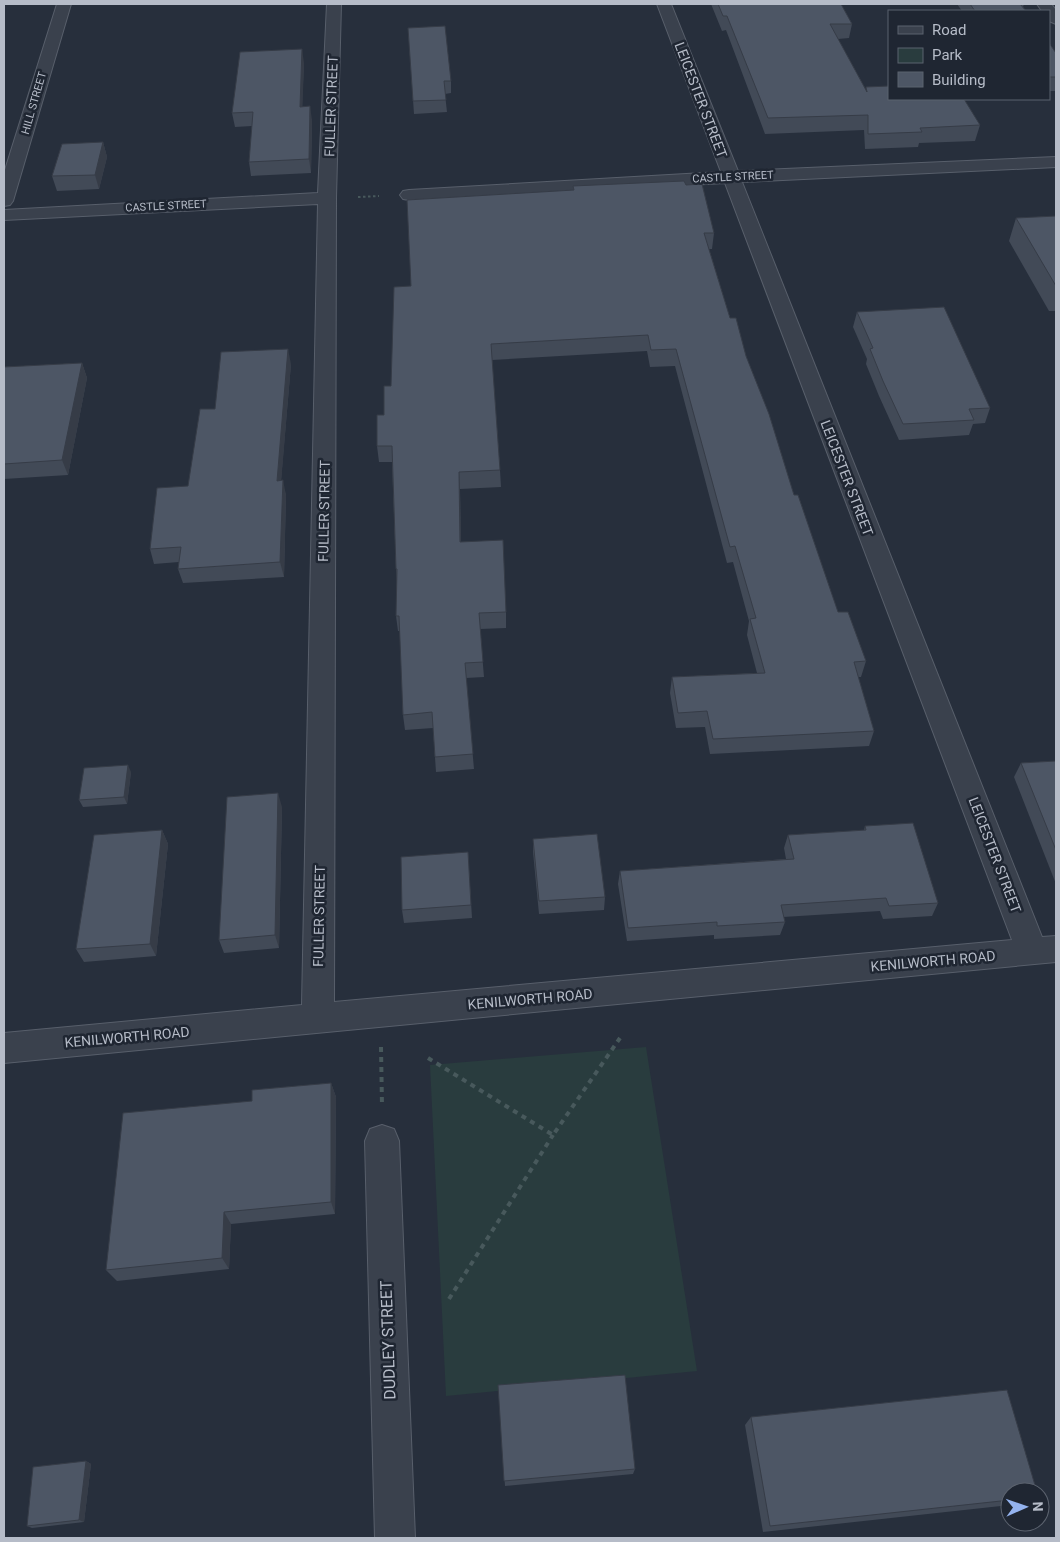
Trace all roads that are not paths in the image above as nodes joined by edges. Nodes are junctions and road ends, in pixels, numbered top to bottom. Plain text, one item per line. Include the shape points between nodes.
1 (64, 4) edge
2 (334, 4) edge
3 (664, 4) edge
4 (1056, 162) edge
5 (730, 177) junction
6 (409, 194) road end
7 (327, 198) junction
8 (4, 201) edge
9 (4, 215) edge
10 (1044, 950) edge
11 (318, 1019) junction
12 (4, 1048) edge
13 (382, 1141) road end
14 (395, 1538) edge

1 - 8 street, HILL STREET
2 - 7 street, FULLER STREET
3 - 5 street, LEICESTER STREET
4 - 5 street, CASTLE STREET
5 - 6 street, CASTLE STREET
5 - 10 street, LEICESTER STREET
7 - 9 street, CASTLE STREET
7 - 11 street, FULLER STREET
10 - 11 street, KENILWORTH ROAD
11 - 12 street, KENILWORTH ROAD
13 - 14 street, DUDLEY STREET

